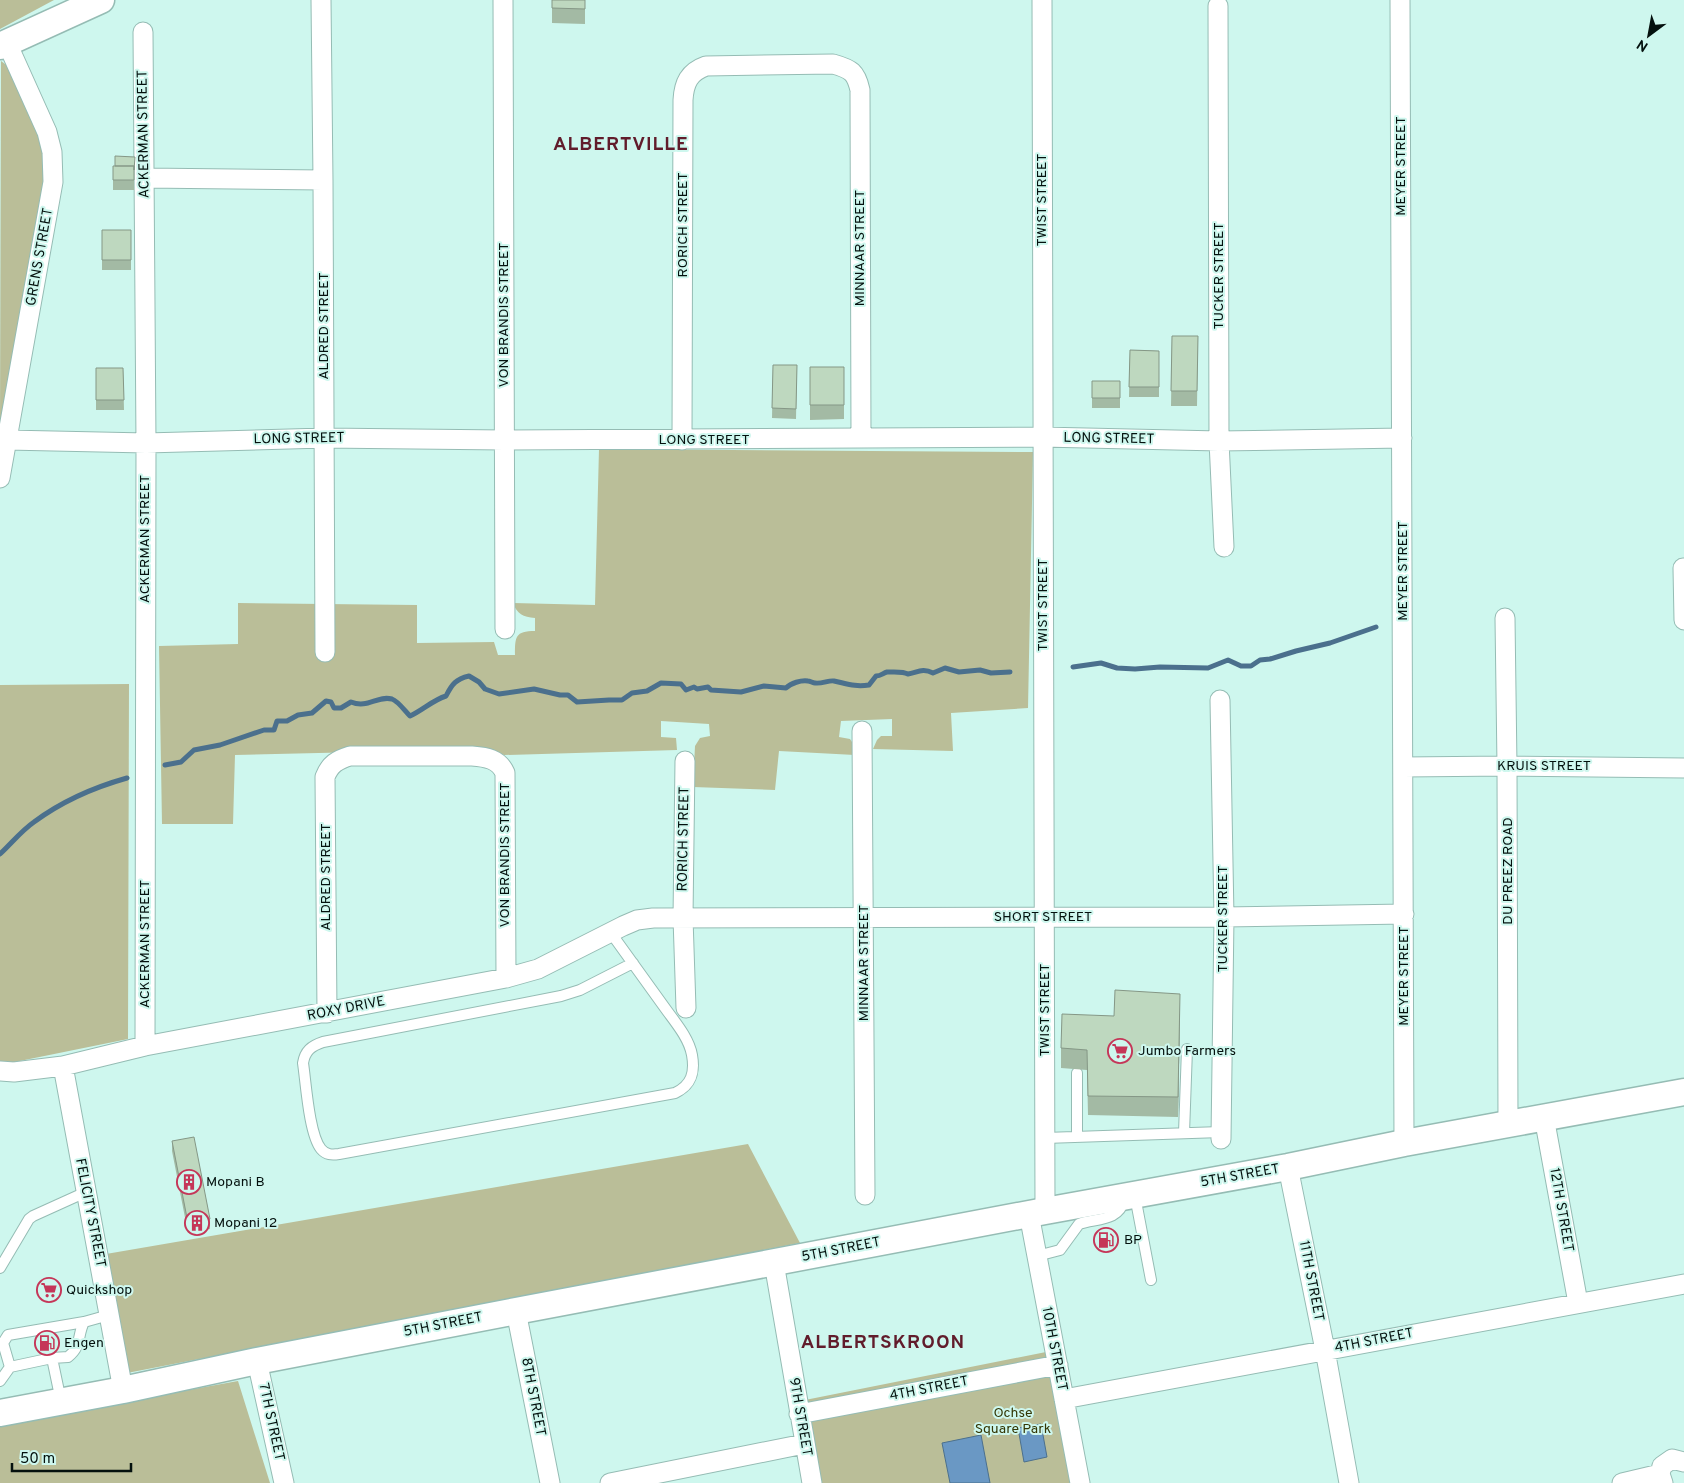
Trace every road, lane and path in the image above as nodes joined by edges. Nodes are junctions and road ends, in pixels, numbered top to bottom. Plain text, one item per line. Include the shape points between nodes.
1 (101, 0) edge
2 (321, 0) edge
3 (503, 0) edge
4 (1042, 0) edge
5 (1400, 0) edge
6 (1218, 6) dead end
7 (143, 32) dead end
8 (4, 44) edge
9 (841, 66) joint
10 (144, 178) junction
11 (323, 180) junction
12 (1042, 437) junction
13 (324, 438) junction
14 (861, 438) junction
15 (1402, 438) junction
16 (7, 440) junction
17 (504, 440) junction
18 (682, 440) junction
19 (1219, 441) junction
20 (146, 443) junction
21 (0, 478) edge
22 (1224, 546) dead end
23 (1683, 568) edge
24 (1504, 618) dead end
25 (1684, 620) edge
26 (505, 629) dead end
27 (325, 652) dead end
28 (1220, 700) dead end
29 (862, 731) dead end
30 (350, 756) joint
31 (684, 761) dead end
32 (1507, 766) junction
33 (1403, 767) junction
34 (1684, 768) edge
35 (1404, 914) junction
36 (1045, 917) junction
37 (1224, 917) junction
38 (682, 918) junction
39 (864, 918) junction
40 (611, 932) junction
41 (634, 964) junction
42 (506, 978) junction
43 (686, 1008) dead end
44 (326, 1013) junction
45 (145, 1046) junction
46 (1186, 1050) dead end
47 (63, 1066) junction
48 (0, 1071) edge
49 (1077, 1072) dead end
50 (1684, 1092) edge
51 (1544, 1117) junction
52 (1508, 1124) junction
53 (1184, 1133) junction
54 (1221, 1136) joint
55 (1077, 1137) junction
56 (1045, 1138) junction
57 (1404, 1143) junction
58 (1288, 1167) junction
59 (86, 1192) junction
60 (865, 1196) dead end
61 (1130, 1196) junction
62 (1037, 1212) junction
63 (1037, 1256) junction
64 (774, 1263) junction
65 (0, 1268) edge
66 (1151, 1280) dead end
67 (1684, 1284) edge
68 (1578, 1304) junction
69 (516, 1311) junction
70 (109, 1314) junction
71 (84, 1322) junction
72 (1325, 1350) junction
73 (52, 1358) junction
74 (257, 1361) junction
75 (1058, 1364) junction
76 (10, 1367) junction
77 (0, 1381) edge
78 (124, 1390) junction
79 (1064, 1399) junction
80 (61, 1402) junction
81 (0, 1413) edge
82 (799, 1414) junction
83 (804, 1444) junction
84 (1684, 1462) edge
85 (1661, 1478) edge
86 (284, 1483) edge
87 (550, 1483) edge
88 (610, 1483) edge
89 (812, 1483) edge
90 (1080, 1483) edge
91 (1348, 1483) edge
92 (1622, 1483) edge

1 - 8 main road
2 - 11 street, ALDRED STREET
3 - 17 street, VON BRANDIS STREET
4 - 12 street, TWIST STREET
5 - 15 street, MEYER STREET
6 - 19 street, TUCKER STREET
7 - 10 street, ACKERMAN STREET
8 - 16 street, GRENS STREET via 45,125 53,164 50,201
9 - 14 street, MINNAAR STREET via 857,77 860,90
9 - 18 street, RORICH STREET via 706,66 697,69 687,79 683,100
10 - 11 street
10 - 20 street, ACKERMAN STREET
11 - 13 street, ALDRED STREET
12 - 14 street, LONG STREET
12 - 19 street, LONG STREET
12 - 36 street, TWIST STREET
13 - 17 street, LONG STREET
13 - 20 street, LONG STREET
13 - 27 street, ALDRED STREET
14 - 18 street, LONG STREET
15 - 19 street, LONG STREET
15 - 33 street, MEYER STREET
16 - 20 street, LONG STREET
16 - 21 street, GRENS STREET
17 - 18 street, LONG STREET
17 - 26 street, VON BRANDIS STREET
19 - 22 street, TUCKER STREET
20 - 45 street, ACKERMAN STREET
23 - 25 street
24 - 32 street, DU PREEZ ROAD
28 - 37 street, TUCKER STREET
29 - 39 street, MINNAAR STREET
30 - 42 street, VON BRANDIS STREET via 485,757 503,768
30 - 44 street, ALDRED STREET via 337,760 325,777
31 - 38 street, RORICH STREET
32 - 33 street, KRUIS STREET
32 - 34 street, KRUIS STREET
32 - 52 street, DU PREEZ ROAD
33 - 35 street, MEYER STREET
35 - 37 street, SHORT STREET
35 - 57 street, MEYER STREET
36 - 37 street, SHORT STREET
36 - 39 street, SHORT STREET
36 - 56 street, TWIST STREET
37 - 54 street, TUCKER STREET
38 - 39 street, SHORT STREET
38 - 40 street, ROXY DRIVE via 637,920
38 - 43 street, RORICH STREET
39 - 60 street, MINNAAR STREET
40 - 41 lane
40 - 42 street, ROXY DRIVE via 538,969
41 - 41 lane via 680,1030 692,1054 693,1075 684,1089 339,1154 326,1153 317,1143 303,1063 305,1054 316,1044 561,996
42 - 44 street, ROXY DRIVE
44 - 45 street, ROXY DRIVE
45 - 47 street, ROXY DRIVE
46 - 53 lane
47 - 48 street, ROXY DRIVE
47 - 59 street, FELICITY STREET
49 - 55 lane
50 - 51 main road, 5TH STREET
51 - 52 main road, 5TH STREET
51 - 68 street, 12TH STREET
52 - 57 main road, 5TH STREET
53 - 54 lane
53 - 55 lane
55 - 56 lane
56 - 62 street, TWIST STREET
57 - 58 main road, 5TH STREET
58 - 61 main road, 5TH STREET
58 - 72 street, 11TH STREET
59 - 65 lane via 29,1219
59 - 70 street, FELICITY STREET
61 - 62 main road, 5TH STREET
61 - 63 lane via 1115,1215 1079,1224 1060,1250
61 - 66 lane
62 - 63 street, 10TH STREET
62 - 64 main road, 5TH STREET
63 - 75 street, 10TH STREET
64 - 69 main road, 5TH STREET
64 - 82 street, 9TH STREET
67 - 68 street, 4TH STREET
68 - 72 street, 4TH STREET
69 - 74 main road, 5TH STREET
69 - 87 street, 8TH STREET
70 - 71 lane
70 - 78 street, FELICITY STREET
71 - 73 lane via 78,1347 73,1353 68,1357
71 - 76 lane via 8,1335 3,1343
72 - 79 street, 4TH STREET
72 - 91 street, 11TH STREET
73 - 76 lane
73 - 80 lane
74 - 78 main road, 5TH STREET
74 - 86 street, 7TH STREET
75 - 79 street, 10TH STREET
75 - 82 street, 4TH STREET
76 - 77 lane
78 - 80 main road, 5TH STREET
79 - 90 street, 10TH STREET
80 - 81 main road, 5TH STREET
82 - 83 street, 9TH STREET
83 - 88 street
83 - 89 street, 9TH STREET
84 - 85 street via 1668,1460 1662,1466
85 - 92 street

